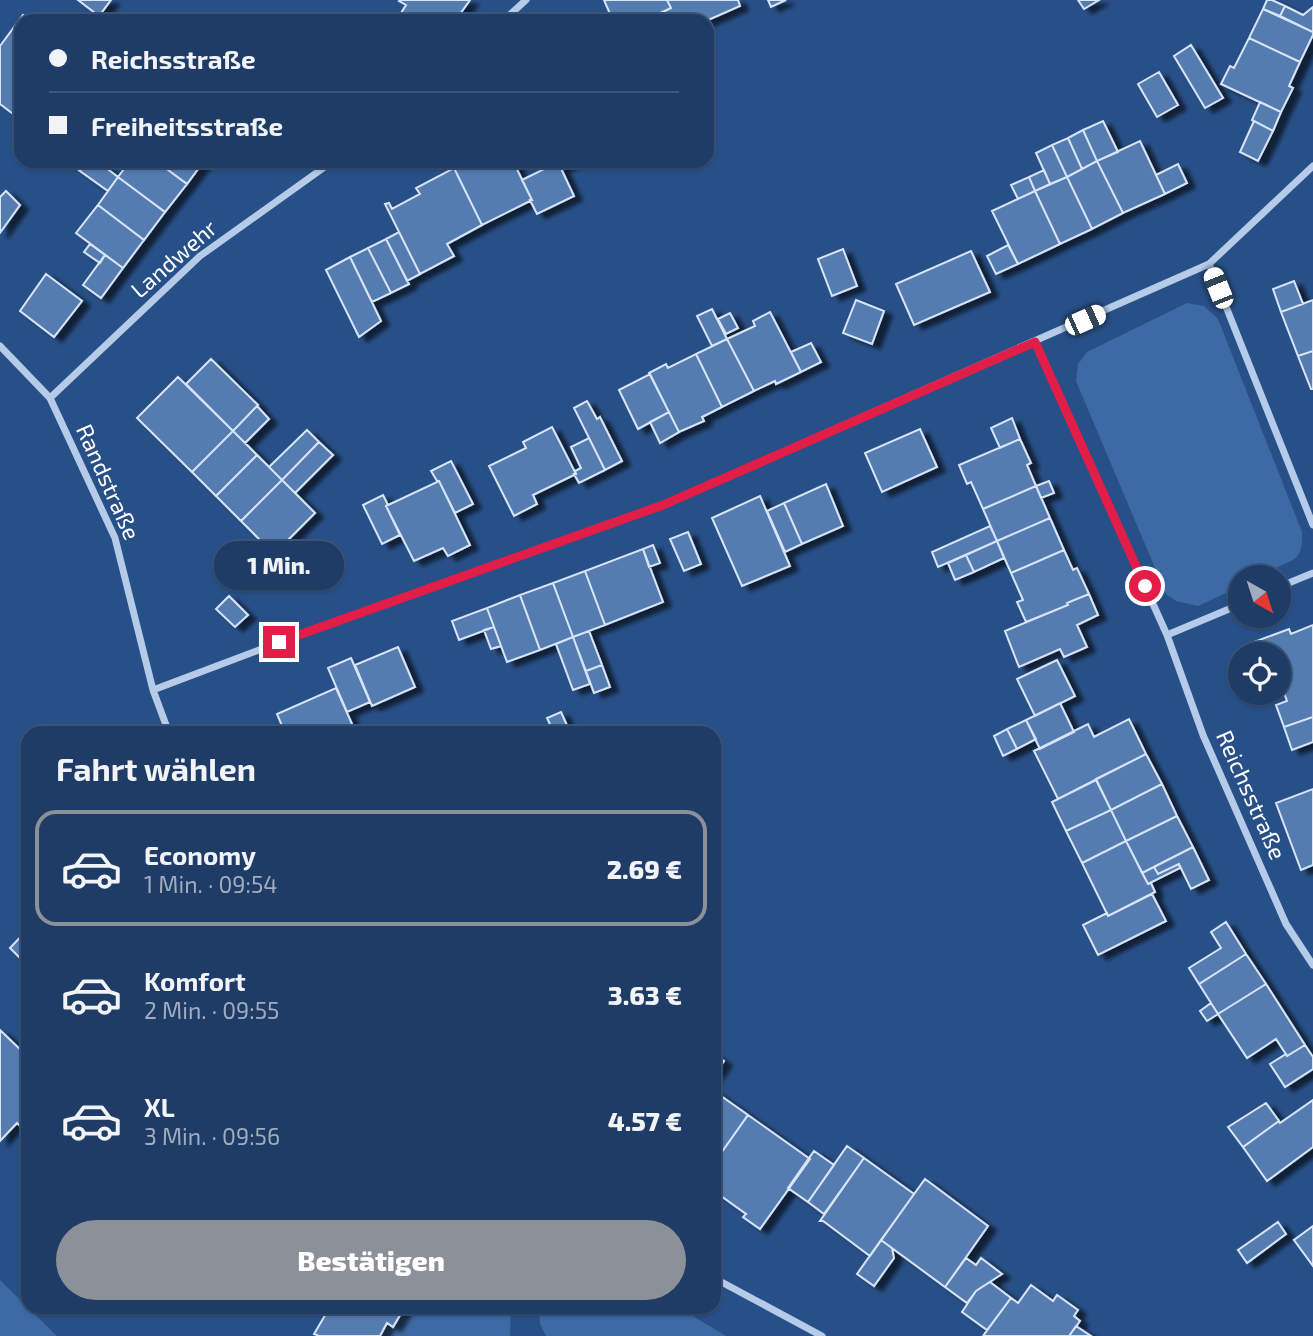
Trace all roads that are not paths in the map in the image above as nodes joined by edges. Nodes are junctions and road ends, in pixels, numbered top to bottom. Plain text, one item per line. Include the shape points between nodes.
1 (526, 0) edge
2 (511, 14) edge
3 (1313, 166) edge
4 (323, 168) edge
5 (1209, 264) junction
6 (1035, 342) junction
7 (0, 346) edge
8 (50, 398) junction
9 (1313, 525) edge
10 (1313, 573) edge
11 (1292, 582) edge
12 (1228, 609) edge
13 (1167, 635) junction
14 (153, 690) junction
15 (166, 726) edge
16 (1313, 965) edge
17 (721, 1282) edge
18 (822, 1336) edge

1 - 2 street
3 - 5 street
4 - 8 street, Landwehr via 200,256
5 - 6 street
5 - 9 street
6 - 13 street, Reichsstraße
6 - 14 street via 663,505
7 - 8 street, Randstraße
8 - 14 street, Randstraße via 115,538
10 - 11 street
12 - 13 street
13 - 16 street, Reichsstraße via 1203,735 1286,924
14 - 15 street, Randstraße
17 - 18 street

